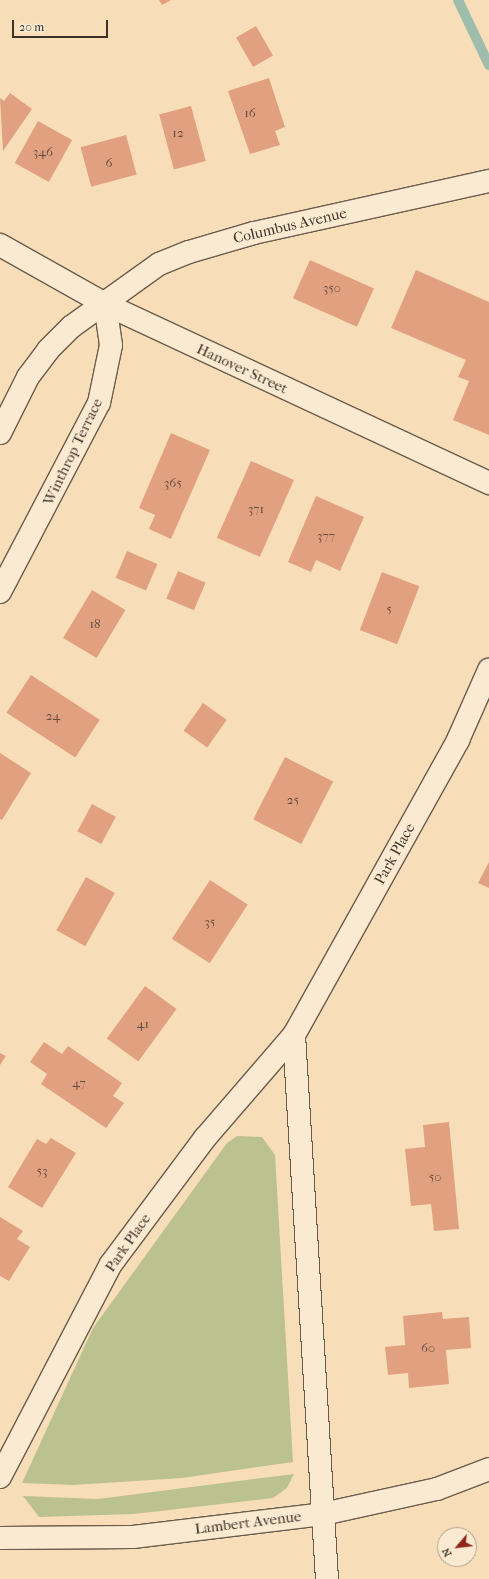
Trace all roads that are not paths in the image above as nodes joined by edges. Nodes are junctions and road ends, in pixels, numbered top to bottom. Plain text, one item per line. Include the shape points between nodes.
1 (489, 181) edge
2 (0, 245) edge
3 (105, 304) junction
4 (0, 433) edge
5 (489, 483) edge
6 (0, 592) edge
7 (489, 670) edge
8 (294, 1035) junction
9 (489, 1469) edge
10 (0, 1477) edge
11 (323, 1514) junction
12 (0, 1538) edge
13 (327, 1579) edge

1 - 3 street, Columbus Avenue via 189,252 159,264
2 - 3 street, Hanover Street
3 - 4 street via 71,327 48,350 28,377
3 - 5 street, Hanover Street
3 - 6 street, Winthrop Terrace via 111,346 99,403
7 - 8 street, Park Place via 458,740
8 - 10 street, Park Place via 205,1138 111,1264
8 - 11 street
9 - 11 street, Lambert Avenue via 437,1489
11 - 12 street, Lambert Avenue via 133,1537
11 - 13 street

